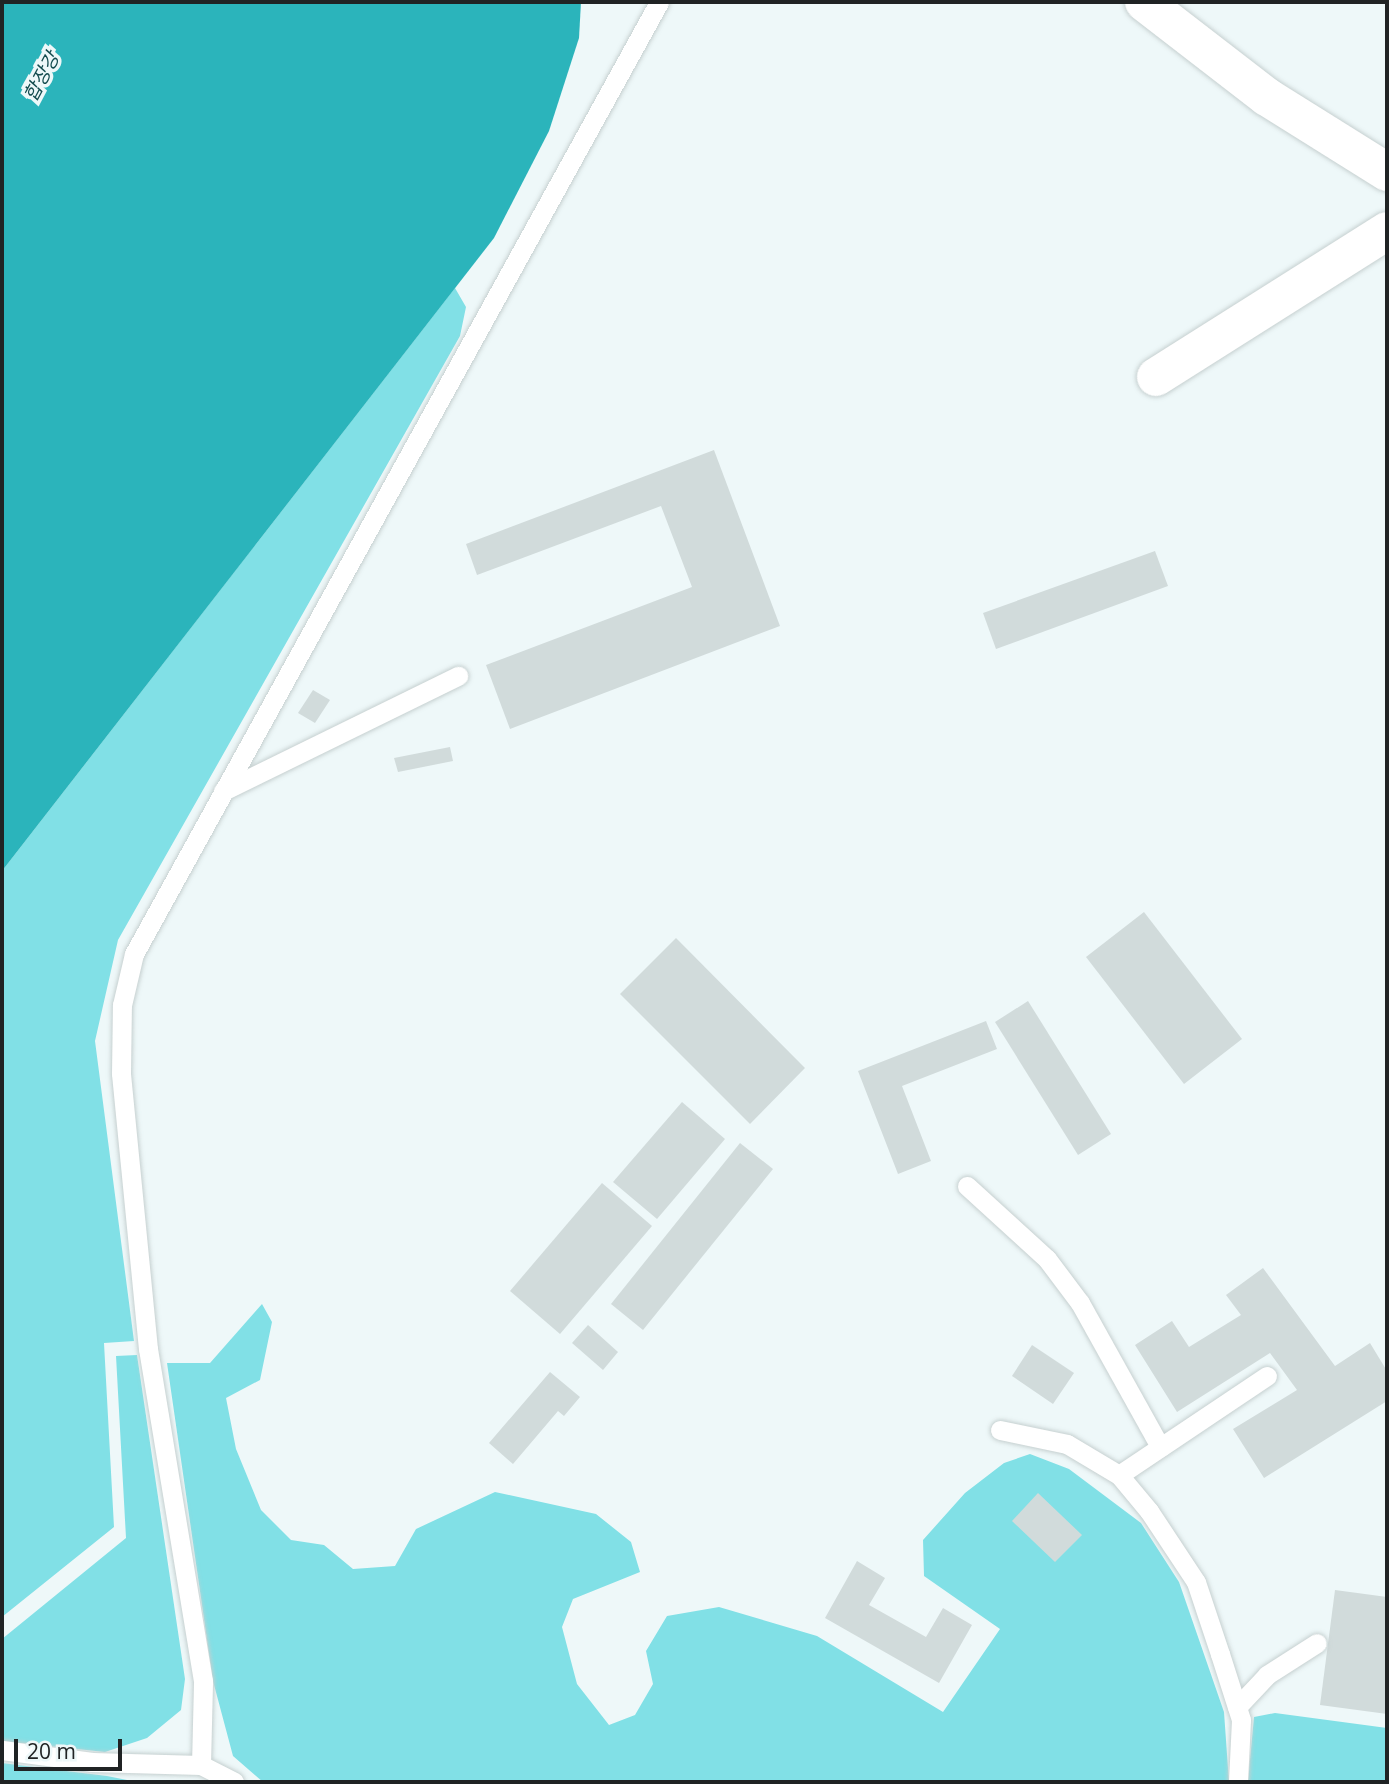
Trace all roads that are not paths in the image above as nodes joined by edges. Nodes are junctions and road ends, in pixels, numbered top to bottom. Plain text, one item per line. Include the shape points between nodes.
1 (659, 2) edge
2 (1144, 2) edge
3 (1387, 172) edge
4 (1387, 231) edge
5 (1156, 377) dead end
6 (458, 676) dead end
7 (223, 791) junction
8 (967, 1185) dead end
9 (1267, 1376) dead end
10 (1000, 1430) dead end
11 (1160, 1447) junction
12 (1119, 1475) junction
13 (1317, 1643) dead end
14 (1237, 1707) junction
15 (2, 1750) edge
16 (201, 1765) junction
17 (234, 1782) edge
18 (1238, 1782) edge

1 - 7 lane
2 - 3 street via 1267,97
4 - 5 street
6 - 7 lane
7 - 16 lane via 134,954 122,1019 121,1073 148,1349 203,1681
8 - 11 lane via 1046,1259 1080,1303
9 - 11 lane
10 - 12 lane via 1067,1444
11 - 12 lane
12 - 14 lane via 1196,1582
13 - 14 lane via 1267,1675
14 - 18 lane
15 - 16 lane via 92,1762
16 - 17 lane

